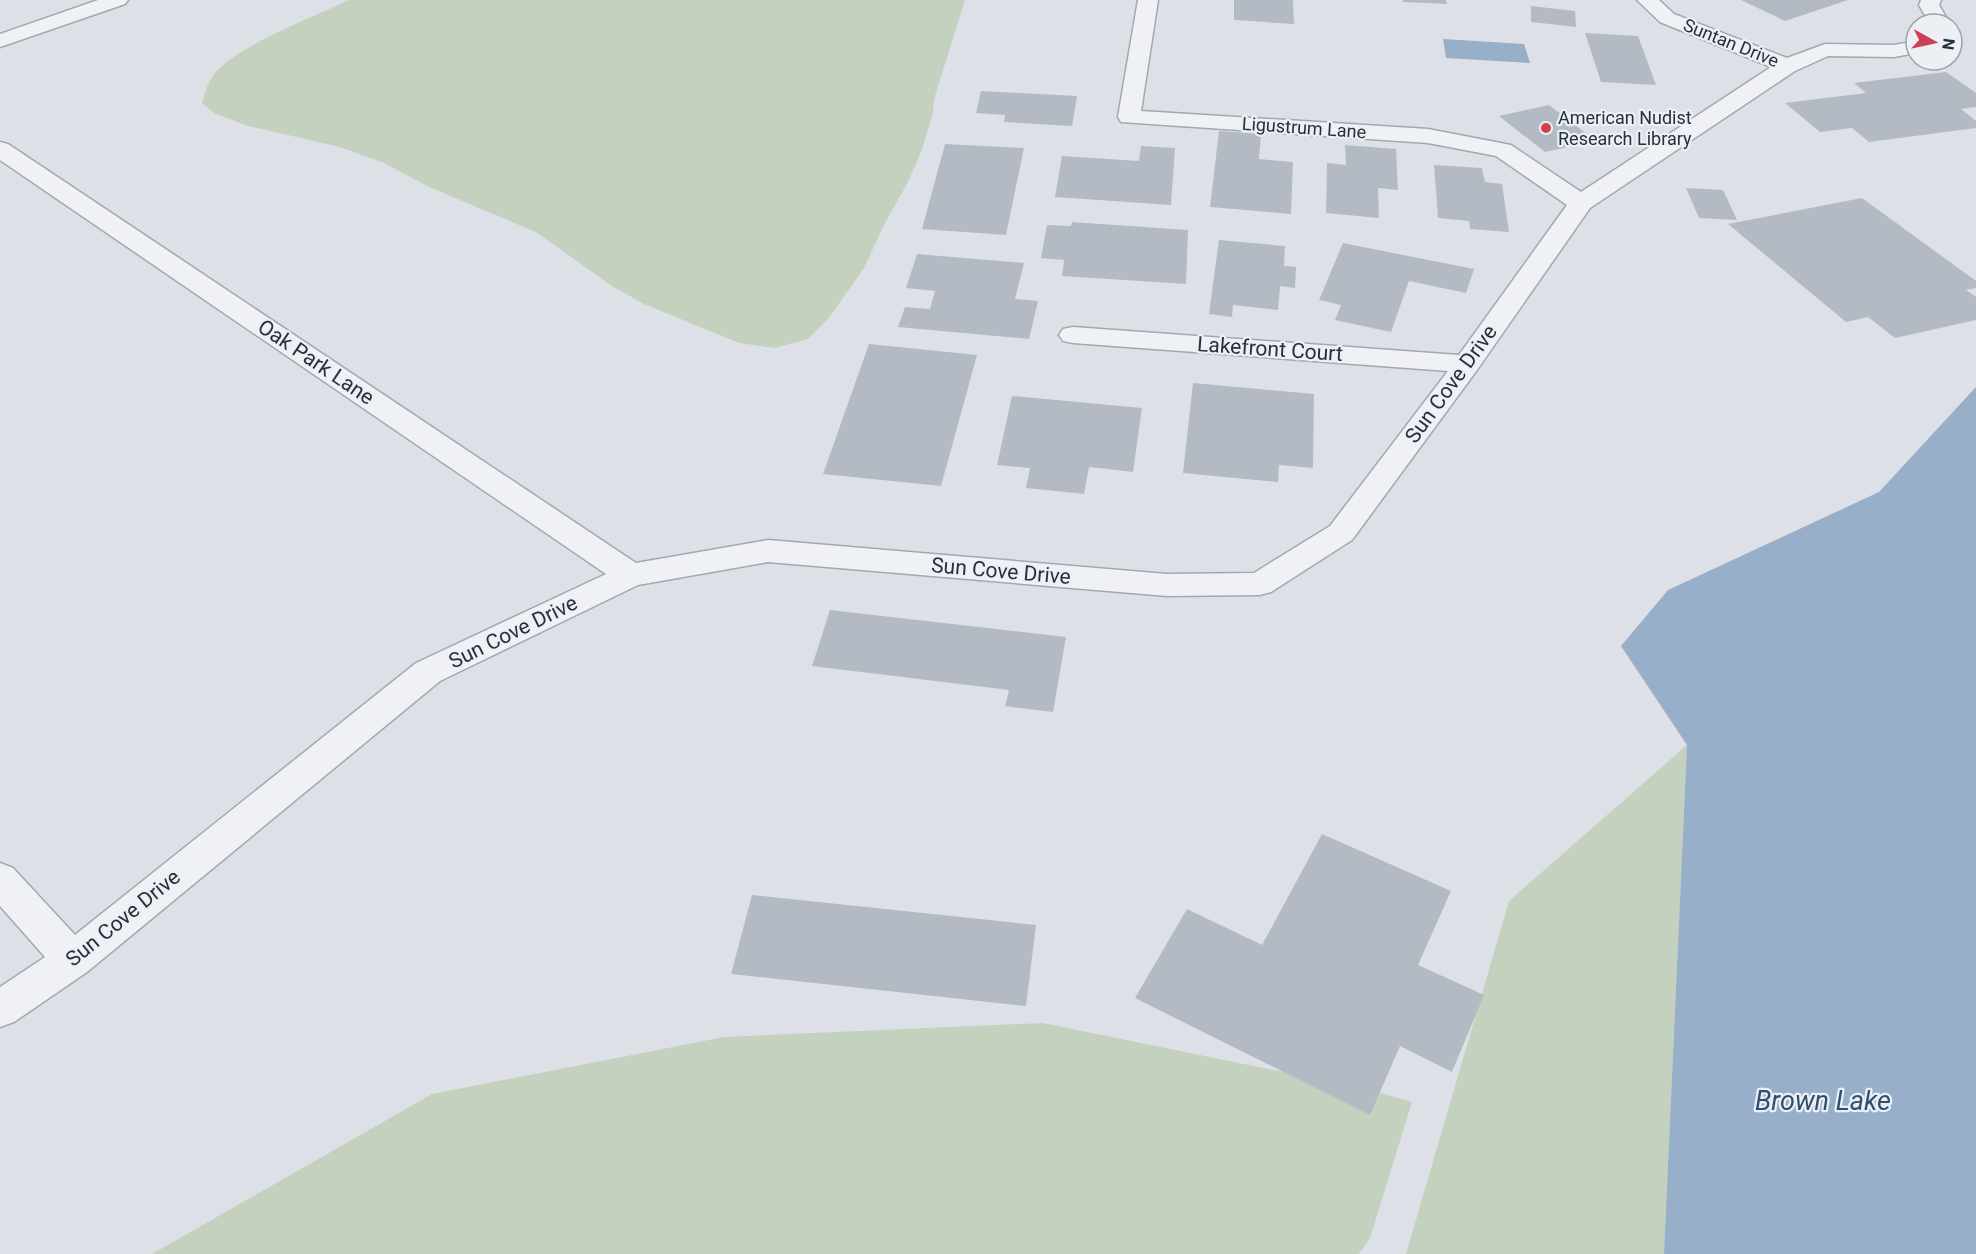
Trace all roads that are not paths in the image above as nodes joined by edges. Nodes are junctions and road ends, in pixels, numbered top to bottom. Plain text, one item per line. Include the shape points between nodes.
1 (118, 0) edge
2 (1148, 0) edge
3 (1647, 0) edge
4 (0, 41) edge
5 (1904, 49) edge
6 (1787, 66) junction
7 (0, 149) edge
8 (1581, 203) junction
9 (1073, 334) dead end
10 (1467, 364) junction
11 (631, 575) junction
12 (0, 879) edge
13 (73, 960) junction
14 (0, 1009) edge

1 - 4 street
2 - 8 street, Ligustrum Lane via 1129,117 1428,136 1503,150
3 - 6 street, Suntan Drive via 1667,18
5 - 6 street, Sun Cove Drive via 1826,50
6 - 8 street, Sun Cove Drive
7 - 11 street, Oak Park Lane
8 - 10 street, Sun Cove Drive
9 - 10 street, Lakefront Court
10 - 11 street, Sun Cove Drive via 1341,533 1260,584 1167,585 768,551
11 - 13 street, Sun Cove Drive via 428,672
12 - 13 street
13 - 14 street, Sun Cove Drive

